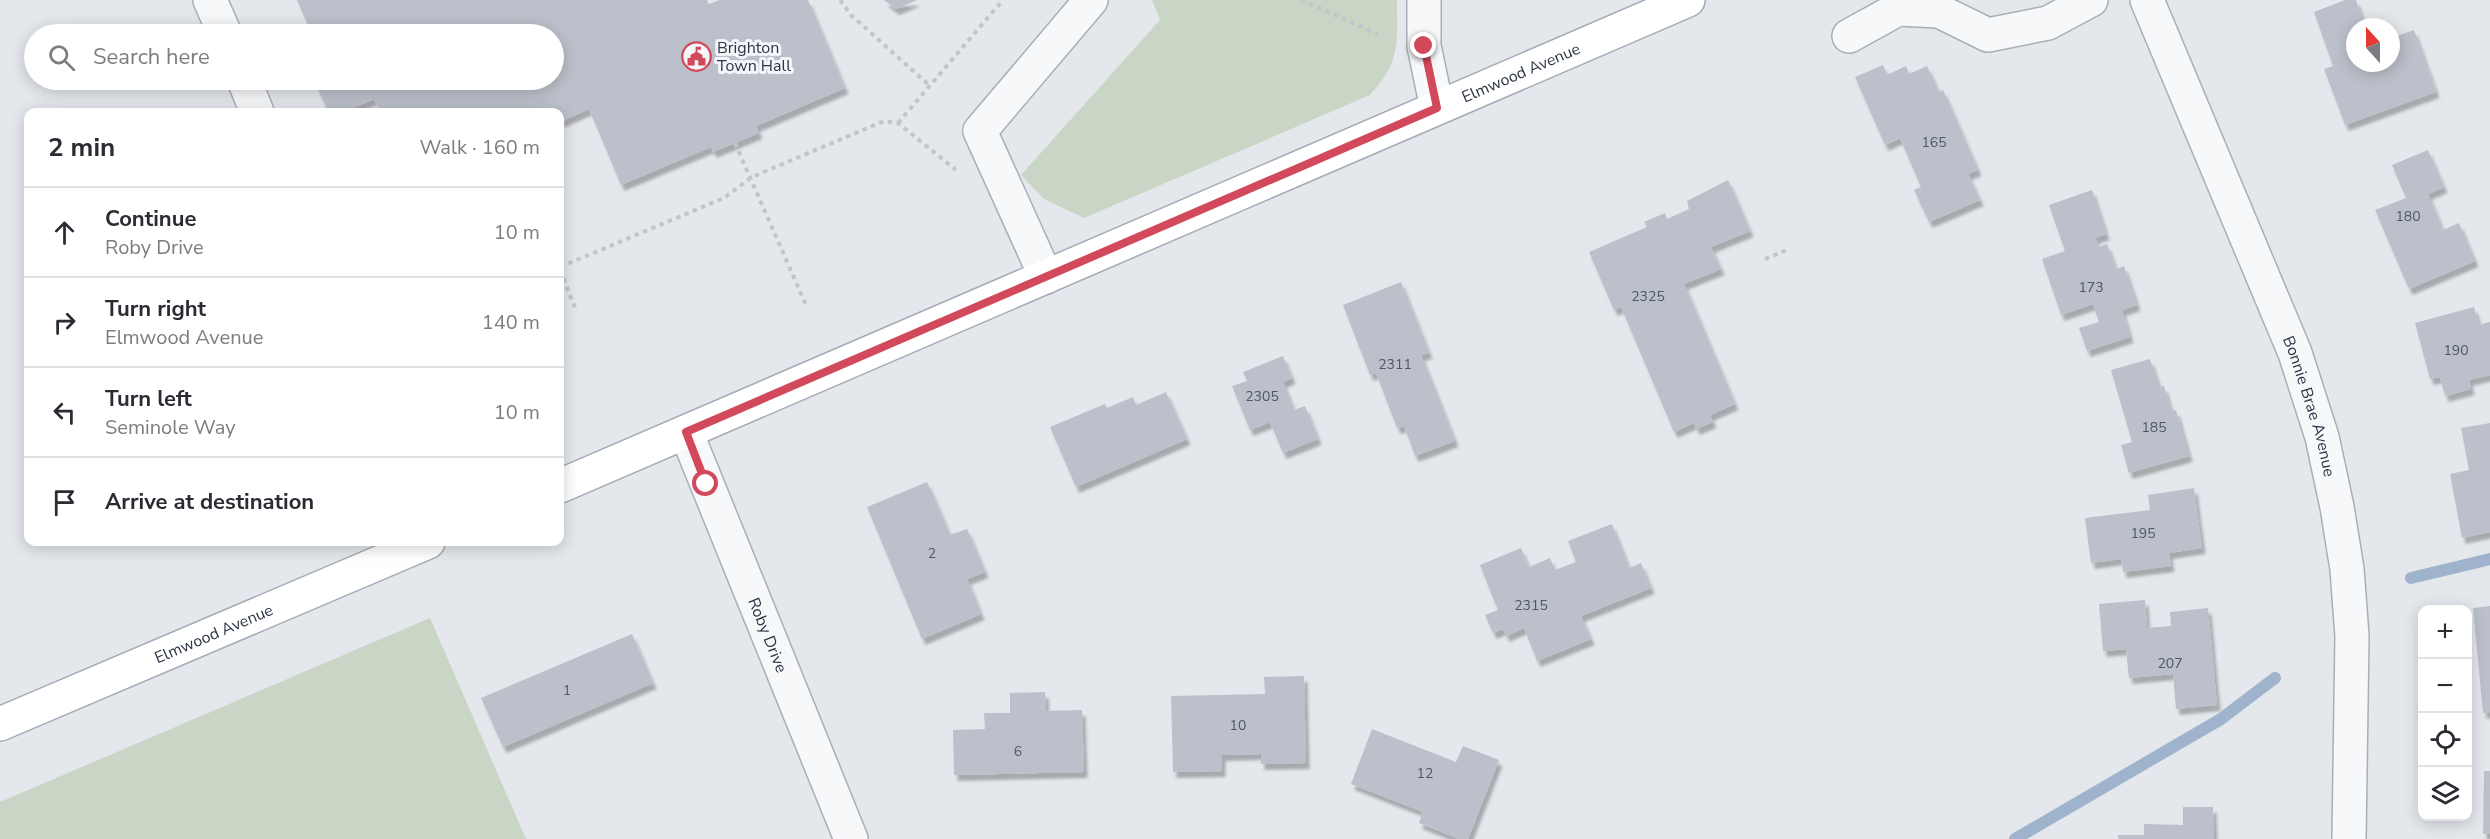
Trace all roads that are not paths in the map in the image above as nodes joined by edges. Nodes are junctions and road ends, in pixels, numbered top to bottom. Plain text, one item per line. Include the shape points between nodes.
1 (1091, 0) edge
2 (1424, 0) edge
3 (1688, 0) edge
4 (2091, 0) edge
5 (2147, 0) edge
6 (212, 1) edge
7 (221, 24) edge
8 (1849, 36) dead end
9 (248, 90) edge
10 (255, 108) edge
11 (1437, 108) junction
12 (1046, 277) junction
13 (686, 432) junction
14 (564, 484) edge
15 (419, 546) edge
16 (0, 724) edge
17 (851, 839) edge
18 (2349, 839) edge

1 - 12 street via 980,131
2 - 11 street via 1424,46
3 - 11 main road, Elmwood Avenue
4 - 8 street via 2048,23 1988,35 1939,12 1898,9
5 - 18 street, Bonnie Brae Avenue via 2295,353 2322,437 2337,507 2352,636
6 - 7 street
9 - 10 street
11 - 12 main road, Elmwood Avenue
12 - 13 main road, Elmwood Avenue
13 - 14 main road, Elmwood Avenue
13 - 17 street, Roby Drive
15 - 16 main road, Elmwood Avenue

